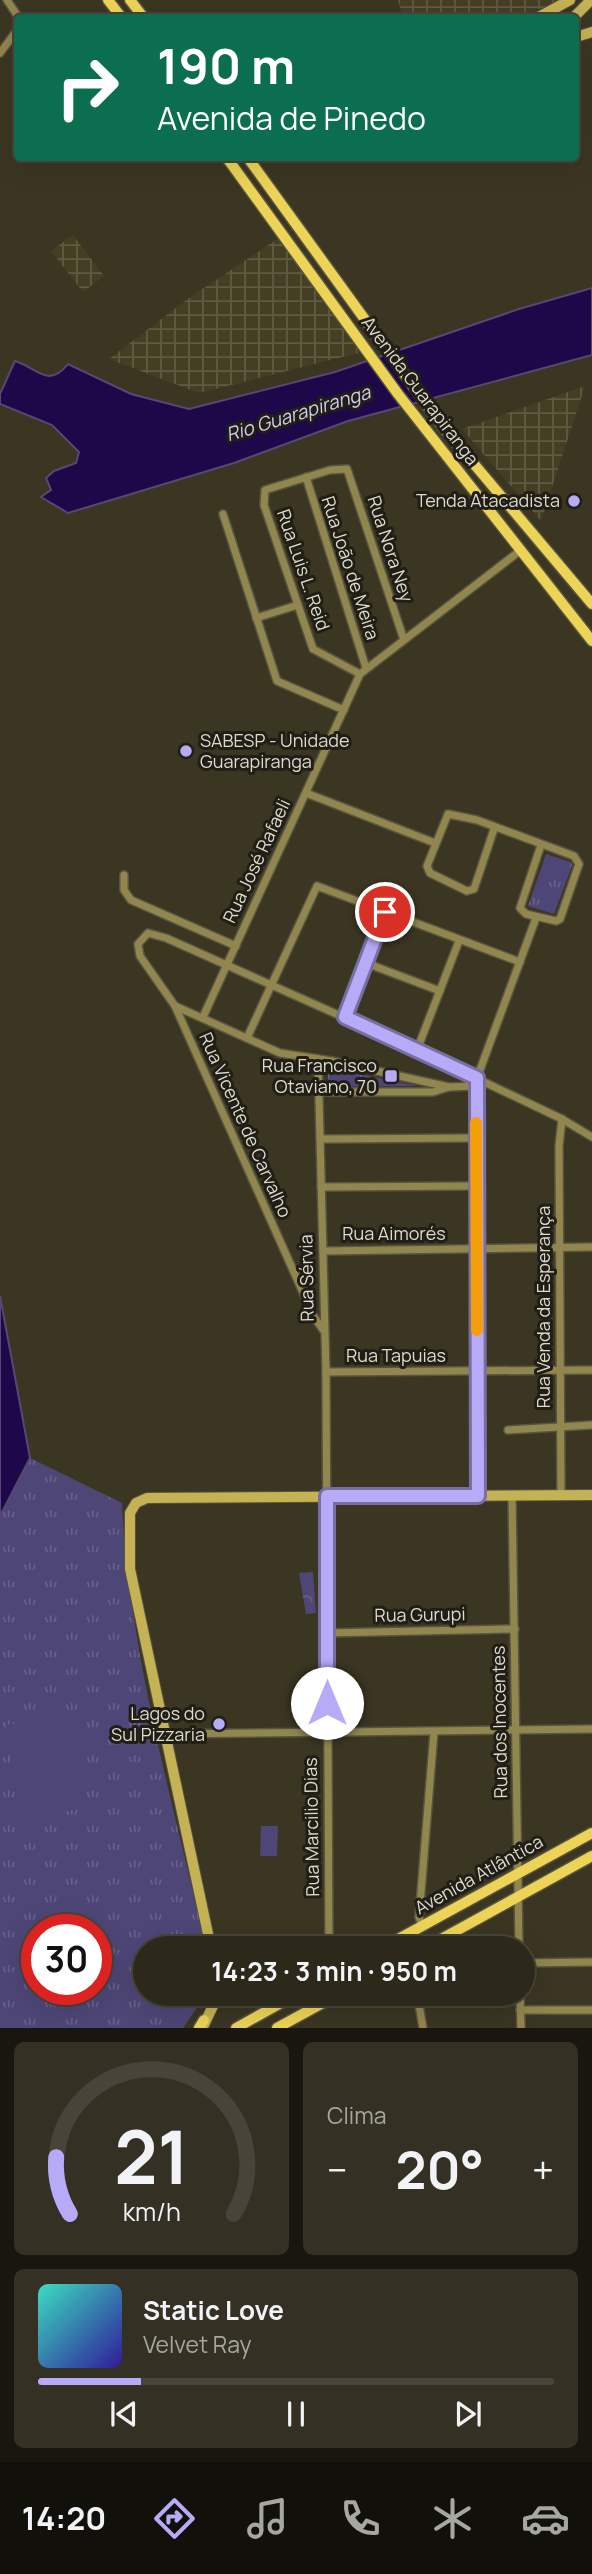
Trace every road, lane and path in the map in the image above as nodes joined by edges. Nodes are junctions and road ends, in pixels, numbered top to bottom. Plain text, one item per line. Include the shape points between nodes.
1 (108, 0) edge
2 (130, 0) edge
3 (570, 0) edge
4 (591, 0) edge
5 (119, 14) edge
6 (141, 14) edge
7 (544, 14) edge
8 (577, 14) edge
9 (14, 34) edge
10 (0, 53) edge
11 (229, 161) edge
12 (252, 161) edge
13 (253, 161) edge
14 (246, 184) junction
15 (306, 477) junction
16 (223, 514) dead end
17 (521, 550) junction
18 (555, 559) junction
19 (592, 604) edge
20 (298, 605) junction
21 (257, 618) junction
22 (404, 640) junction
23 (592, 641) edge
24 (363, 671) junction
25 (344, 710) junction
26 (306, 793) junction
27 (494, 829) junction
28 (435, 843) junction
29 (541, 845) junction
30 (124, 875) dead end
31 (385, 912) junction
32 (536, 918) junction
33 (459, 941) junction
34 (236, 946) junction
35 (520, 962) junction
36 (366, 963) junction
37 (226, 965) junction
38 (272, 984) junction
39 (440, 991) junction
40 (175, 1006) junction
41 (203, 1017) junction
42 (345, 1017) junction
43 (247, 1038) junction
44 (417, 1049) junction
45 (318, 1059) junction
46 (477, 1082) junction
47 (449, 1087) junction
48 (319, 1092) junction
49 (562, 1119) junction
50 (592, 1137) edge
51 (476, 1138) junction
52 (321, 1139) junction
53 (476, 1186) junction
54 (321, 1187) junction
55 (592, 1247) edge
56 (560, 1248) junction
57 (476, 1250) junction
58 (323, 1251) junction
59 (324, 1332) junction
60 (560, 1370) junction
61 (592, 1370) edge
62 (477, 1371) junction
63 (326, 1372) junction
64 (592, 1425) edge
65 (560, 1427) junction
66 (508, 1430) dead end
67 (592, 1495) edge
68 (327, 1496) junction
69 (478, 1496) junction
70 (512, 1496) junction
71 (561, 1496) junction
72 (515, 1629) junction
73 (326, 1633) junction
74 (592, 1729) edge
75 (517, 1731) junction
76 (434, 1732) junction
77 (327, 1733) junction
78 (163, 1734) junction
79 (592, 1833) edge
80 (592, 1856) edge
81 (518, 1874) junction
82 (518, 1897) junction
83 (422, 1926) junction
84 (208, 1936) edge
85 (329, 1936) edge
86 (404, 1936) edge
87 (447, 1936) edge
88 (519, 1936) edge
89 (592, 1962) edge
90 (535, 1963) edge
91 (212, 2006) edge
92 (276, 2006) edge
93 (317, 2006) edge
94 (419, 2006) edge
95 (520, 2006) edge
96 (520, 2010) junction
97 (592, 2010) edge
98 (202, 2025) edge
99 (236, 2028) edge
100 (277, 2028) edge
101 (423, 2028) edge
102 (521, 2028) edge

1 - 5 main road
2 - 6 main road
3 - 7 street
4 - 8 street
9 - 10 street
11 - 14 main road, Avenida Guarapiranga
12 - 14 main road
13 - 18 main road, Avenida Guarapiranga via 451,438
14 - 17 main road, Avenida Guarapiranga via 358,341
15 - 20 street, Rua Luis L. Reid via 265,490 264,505
15 - 22 street, Rua Nora Ney via 347,468
15 - 24 street, Rua João de Meira
16 - 21 street
17 - 18 main road via 532,544
17 - 22 street, Rua José Rafaeli
17 - 23 main road, Avenida Guarapiranga
18 - 19 main road, Avenida Guarapiranga
20 - 21 street
20 - 24 street, Rua Luis L. Reid via 314,651
21 - 25 street via 278,682
22 - 24 street, Rua José Rafaeli
24 - 25 street, Rua José Rafaeli
25 - 26 street, Rua José Rafaeli
26 - 28 street
26 - 34 street, Rua José Rafaeli
27 - 28 street via 448,814
27 - 28 street via 474,889 467,891 430,873 427,866
27 - 29 street
29 - 32 street via 520,905 523,912
29 - 32 street via 578,859 579,864 560,919
30 - 34 street via 124,890 131,900
31 - 33 street
31 - 36 street
31 - 38 street via 319,886 313,890
32 - 35 street
33 - 35 street
33 - 39 street
34 - 37 street, Rua José Rafaeli
35 - 46 street
36 - 39 street
36 - 42 street
37 - 38 street
37 - 40 street, Rua Vicente de Carvalho via 156,934 145,934 138,951
37 - 41 street, Rua José Rafaeli
38 - 42 street
38 - 43 street
39 - 44 street
40 - 41 street
40 - 59 street, Rua Vicente de Carvalho
41 - 43 street
42 - 44 street
43 - 45 street via 280,1053
44 - 46 street
45 - 47 street
45 - 48 street, Rua Sérvia
46 - 47 street
46 - 49 street
46 - 51 street
47 - 48 street via 433,1092
48 - 52 street, Rua Sérvia
49 - 50 street
49 - 56 street, Rua Venda da Esperança
51 - 52 street
51 - 53 street
52 - 54 street, Rua Sérvia
53 - 54 street
53 - 57 street
54 - 58 street, Rua Sérvia
55 - 56 street, Rua Aimorés
56 - 57 street, Rua Aimorés
56 - 60 street, Rua Venda da Esperança
57 - 58 street, Rua Aimorés
57 - 62 street
58 - 59 street, Rua Sérvia
59 - 63 street, Rua Sérvia
60 - 61 street, Rua Tapuias
60 - 62 street, Rua Tapuias
60 - 65 street, Rua Venda da Esperança
62 - 63 street, Rua Tapuias
62 - 69 street
63 - 68 street, Rua Sérvia
64 - 65 street
65 - 66 street
65 - 71 street, Rua Venda da Esperança
67 - 71 street
68 - 69 street
68 - 73 street, Rua Marcilio Dias
68 - 78 street via 147,1498 136,1503 130,1513 130,1569
69 - 70 street
70 - 71 street
70 - 72 street, Rua dos Inocentes
72 - 73 street, Rua Gurupi
72 - 75 street, Rua dos Inocentes
73 - 77 street, Rua Marcilio Dias
74 - 75 street
75 - 76 street
75 - 81 street, Rua dos Inocentes
76 - 77 street
76 - 83 street via 419,1917
77 - 78 street
77 - 85 street, Rua Marcilio Dias
78 - 84 street
79 - 81 main road, Avenida Atlântica
80 - 82 main road
81 - 82 street, Rua dos Inocentes
81 - 83 main road, Avenida Atlântica
82 - 87 main road
82 - 88 street, Rua dos Inocentes
83 - 86 main road, Avenida Atlântica
89 - 90 street
91 - 98 street
92 - 99 main road
93 - 100 main road
94 - 101 street
95 - 96 street
96 - 97 street
96 - 102 street

